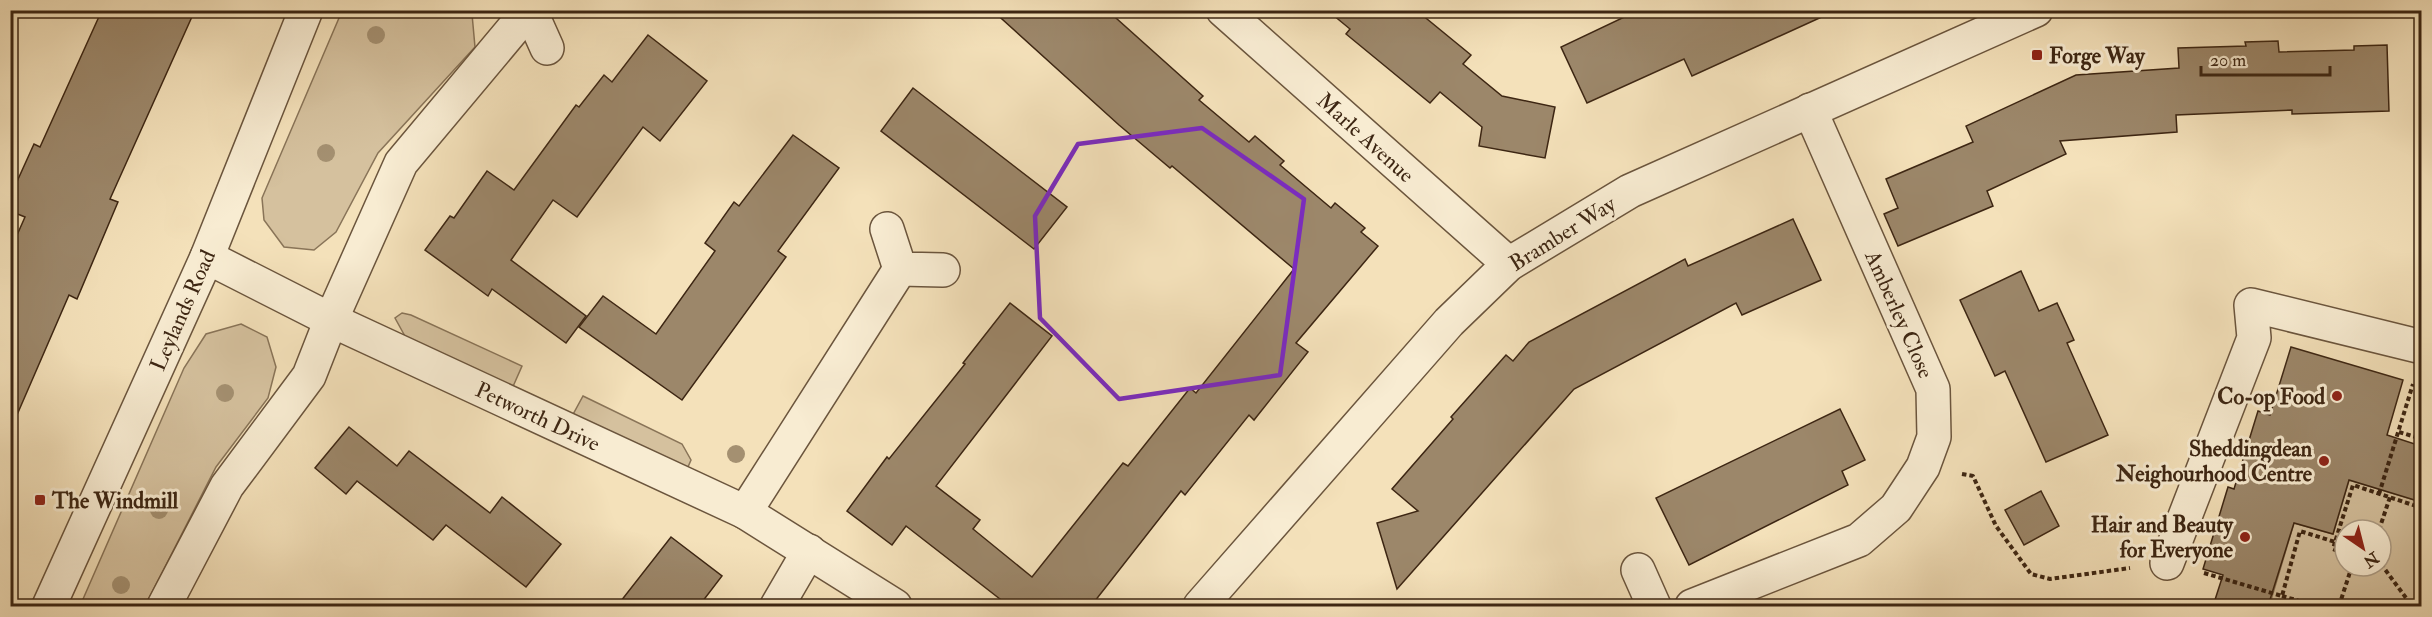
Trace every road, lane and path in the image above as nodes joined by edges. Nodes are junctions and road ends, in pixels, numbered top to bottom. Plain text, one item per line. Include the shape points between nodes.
1 (306, 10) edge
2 (530, 10) edge
3 (1223, 10) edge
4 (2036, 10) edge
5 (547, 48) dead end
6 (1810, 111) junction
7 (887, 229) dead end
8 (207, 257) junction
9 (1509, 264) junction
10 (900, 269) junction
11 (943, 270) dead end
12 (331, 320) junction
13 (2421, 347) edge
14 (2415, 379) dead end
15 (2399, 432) junction
16 (2421, 439) edge
17 (1923, 467) junction
18 (2379, 494) junction
19 (2390, 497) junction
20 (2421, 508) edge
21 (745, 512) junction
22 (2343, 518) edge
23 (2383, 518) edge
24 (2333, 541) edge
25 (809, 551) junction
26 (2167, 562) junction
27 (1638, 570) dead end
28 (2348, 578) edge
29 (2391, 578) edge
30 (2282, 596) junction
31 (49, 606) edge
32 (164, 606) edge
33 (777, 606) edge
34 (895, 606) edge
35 (1200, 606) edge
36 (1654, 606) edge
37 (1692, 606) edge
38 (2317, 606) edge
39 (2339, 606) edge
40 (2412, 606) edge

1 - 8 street, Leylands Road
2 - 5 street
2 - 12 street via 401,163
3 - 9 street, Marle Avenue
4 - 6 street, Bramber Way
6 - 9 street, Bramber Way via 1630,191
6 - 17 street, Amberley Close via 1933,389 1934,436
7 - 10 street
8 - 12 street, Petworth Drive
8 - 31 street, Leylands Road
9 - 35 street, Bramber Way via 1449,322
10 - 11 street
10 - 21 street
12 - 21 street, Petworth Drive
12 - 32 street via 309,376 227,486
13 - 26 street via 2251,305 2254,338
14 - 15 path
15 - 16 path
15 - 18 path
17 - 26 path via 1973,476 1996,526 2031,574 2050,579
17 - 37 street, Amberley Close via 1896,508 1859,540
18 - 19 path
18 - 22 path via 2353,485
19 - 20 path
19 - 23 path
21 - 25 street, Petworth Drive
24 - 30 path via 2300,531
25 - 33 street
25 - 34 street, Petworth Drive
26 - 30 path
27 - 36 street
28 - 39 path
29 - 40 path
30 - 38 path

